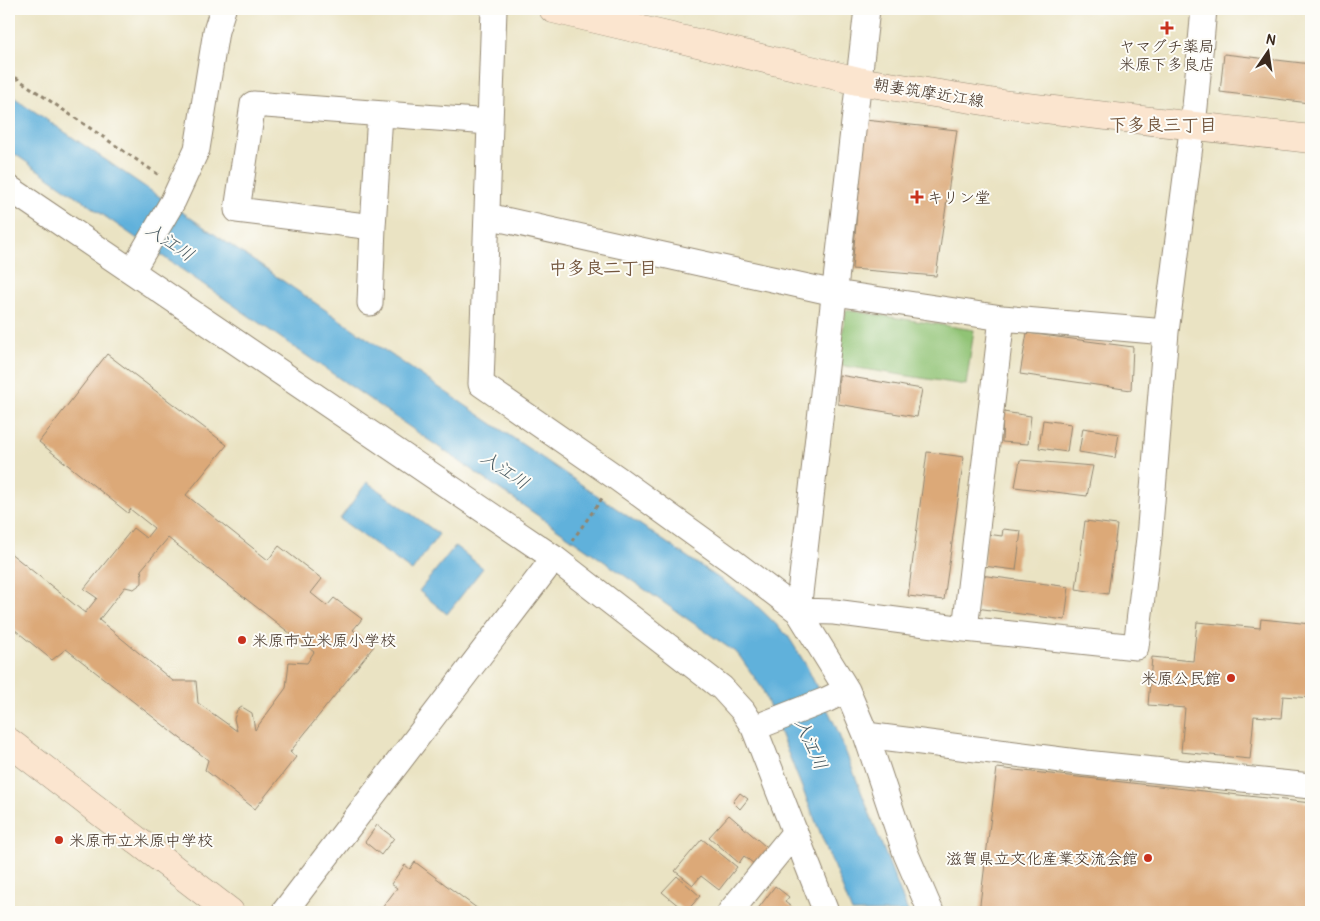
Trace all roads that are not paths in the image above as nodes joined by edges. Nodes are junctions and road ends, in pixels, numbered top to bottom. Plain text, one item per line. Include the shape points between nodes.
1 (223, 9) edge
2 (494, 9) edge
3 (553, 9) edge
4 (867, 9) edge
5 (1204, 9) edge
6 (858, 81) junction
7 (380, 114) junction
8 (489, 122) junction
9 (1193, 126) junction
10 (1311, 139) edge
11 (9, 188) edge
12 (486, 216) junction
13 (373, 227) junction
14 (136, 264) junction
15 (835, 293) junction
16 (370, 303) dead end
17 (1002, 318) junction
18 (1166, 332) junction
19 (561, 553) junction
20 (798, 611) junction
21 (965, 629) junction
22 (836, 695) junction
23 (760, 726) junction
24 (866, 735) junction
25 (9, 742) edge
26 (1311, 786) edge
27 (795, 832) junction
28 (230, 912) edge
29 (284, 912) edge
30 (730, 912) edge
31 (826, 912) edge
32 (931, 912) edge

1 - 14 street via 216,32 197,149 176,195
2 - 8 street
3 - 6 main road, 朝妻筑摩近江線
4 - 6 street
5 - 9 street
6 - 9 main road, 朝妻筑摩近江線 via 1009,105
6 - 15 street
7 - 8 street
7 - 13 street
7 - 13 street via 253,104 237,210
8 - 12 street
9 - 10 main road, 朝妻筑摩近江線
9 - 18 street
11 - 14 street
12 - 15 street
12 - 20 street via 481,384 617,478
13 - 16 street
14 - 19 street via 357,425
15 - 17 street
15 - 20 street
17 - 18 street
17 - 21 street
18 - 21 street via 1149,538 1136,647
19 - 23 street via 722,688
19 - 29 street
20 - 21 street via 834,612
20 - 22 street
22 - 23 street
22 - 24 street
23 - 27 street
24 - 26 street via 1085,763
24 - 32 street via 906,854
25 - 28 main road
27 - 30 street
27 - 31 street

